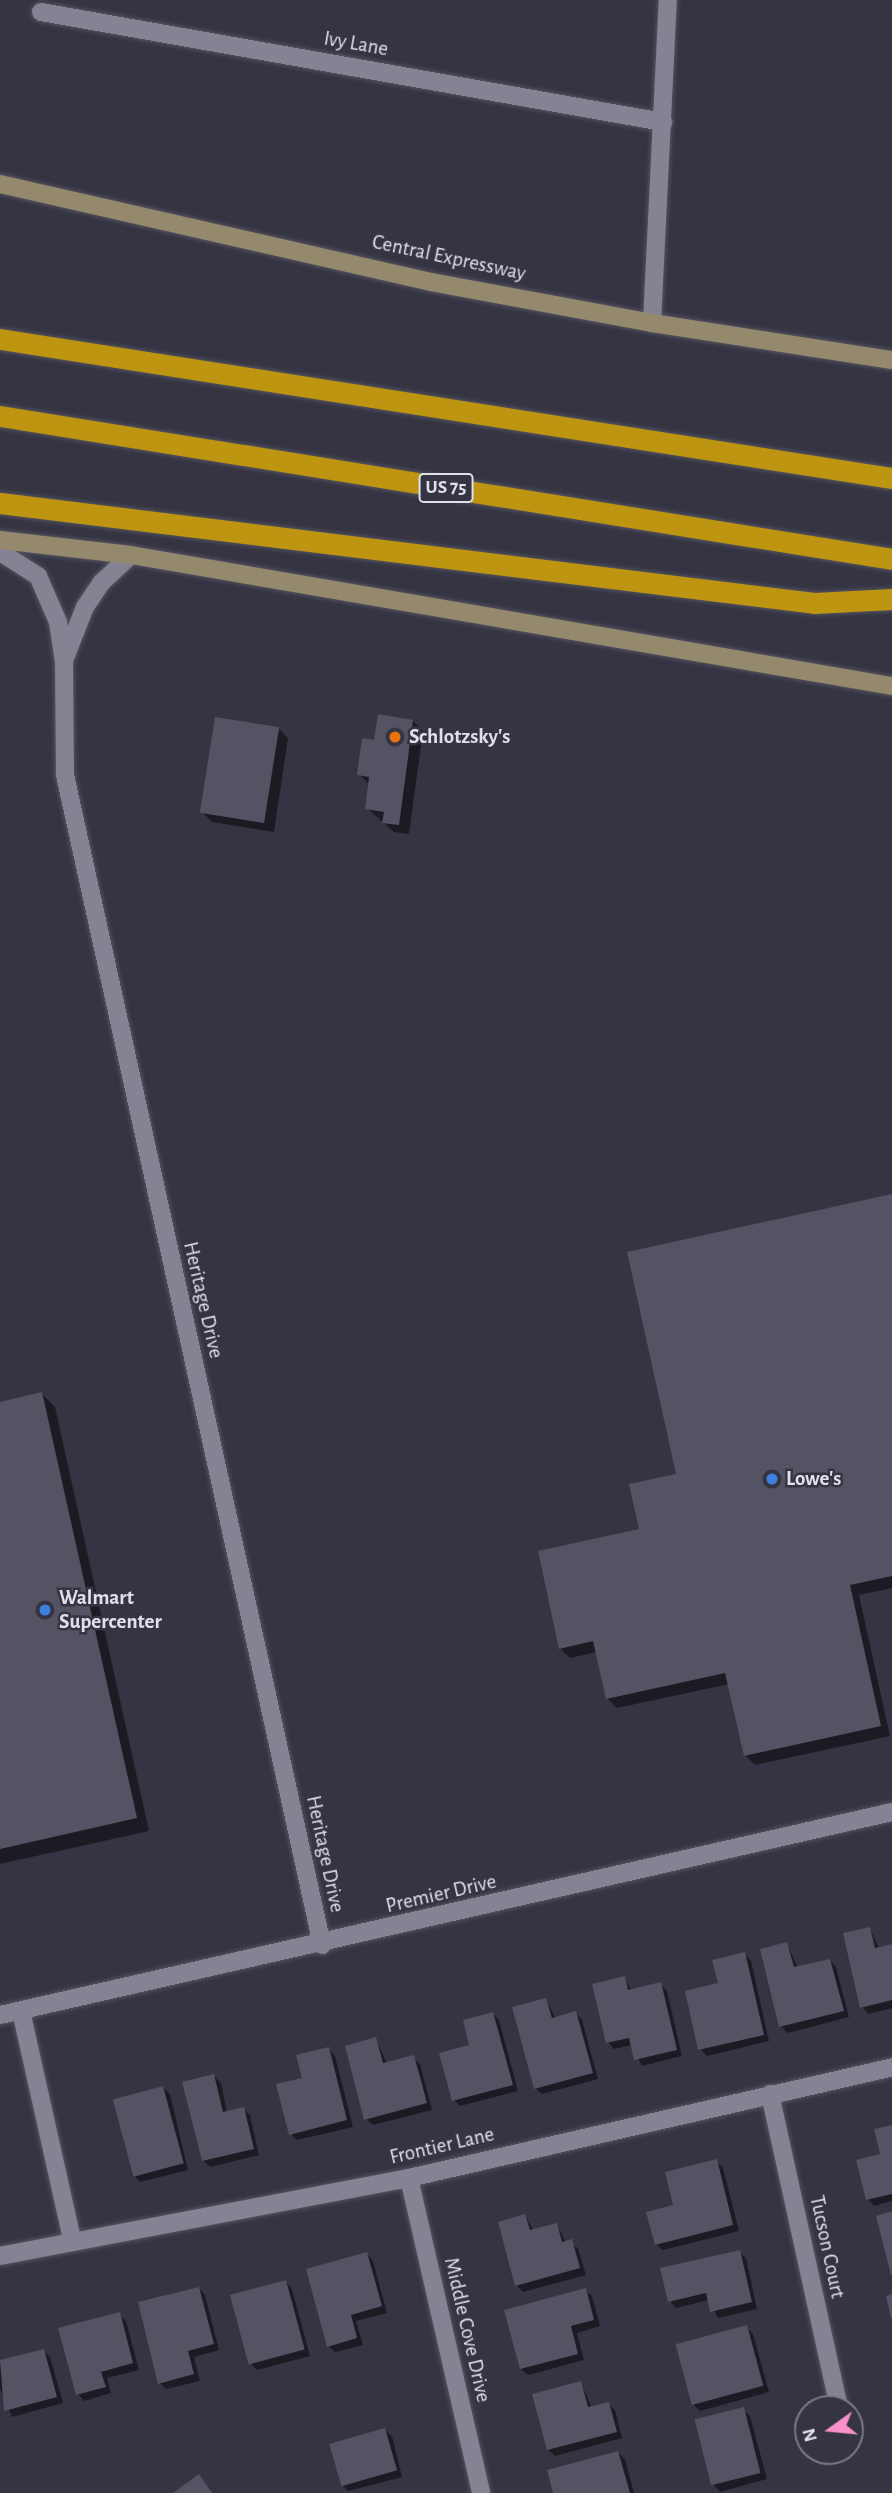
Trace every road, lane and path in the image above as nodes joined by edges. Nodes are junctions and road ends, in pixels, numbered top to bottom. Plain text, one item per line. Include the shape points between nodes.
1 (668, 0) edge
2 (41, 12) dead end
3 (663, 122) junction
4 (0, 184) edge
5 (652, 323) junction
6 (0, 339) edge
7 (892, 360) edge
8 (0, 416) edge
9 (892, 468) edge
10 (840, 470) junction
11 (892, 478) edge
12 (0, 503) edge
13 (0, 540) edge
14 (0, 552) edge
15 (131, 555) junction
16 (892, 559) edge
17 (892, 600) edge
18 (64, 662) junction
19 (892, 686) edge
20 (892, 1812) edge
21 (322, 1945) junction
22 (21, 2011) junction
23 (0, 2015) edge
24 (892, 2067) edge
25 (770, 2094) junction
26 (409, 2178) junction
27 (72, 2239) junction
28 (0, 2256) edge
29 (836, 2395) edge
30 (481, 2493) edge

1 - 3 street
2 - 3 street, Ivy Lane
3 - 5 street
4 - 5 main road, Central Expressway via 431,282
5 - 7 main road, Central Expressway
6 - 10 highway
8 - 16 highway, US 75
9 - 10 highway
10 - 11 highway
12 - 17 highway via 814,603
13 - 15 main road
14 - 18 street, Heritage Drive via 38,576 50,596
15 - 18 street, Heritage Drive via 101,583 85,607
15 - 19 main road
18 - 21 street, Heritage Drive via 68,788
20 - 21 street, Premier Drive
21 - 22 street, Premier Drive
22 - 23 street, Premier Drive
22 - 27 street
24 - 25 street, Frontier Lane
25 - 26 street, Frontier Lane
25 - 29 street, Tucson Court
26 - 27 street, Frontier Lane
26 - 30 street, Middle Cove Drive
27 - 28 street, Frontier Lane

